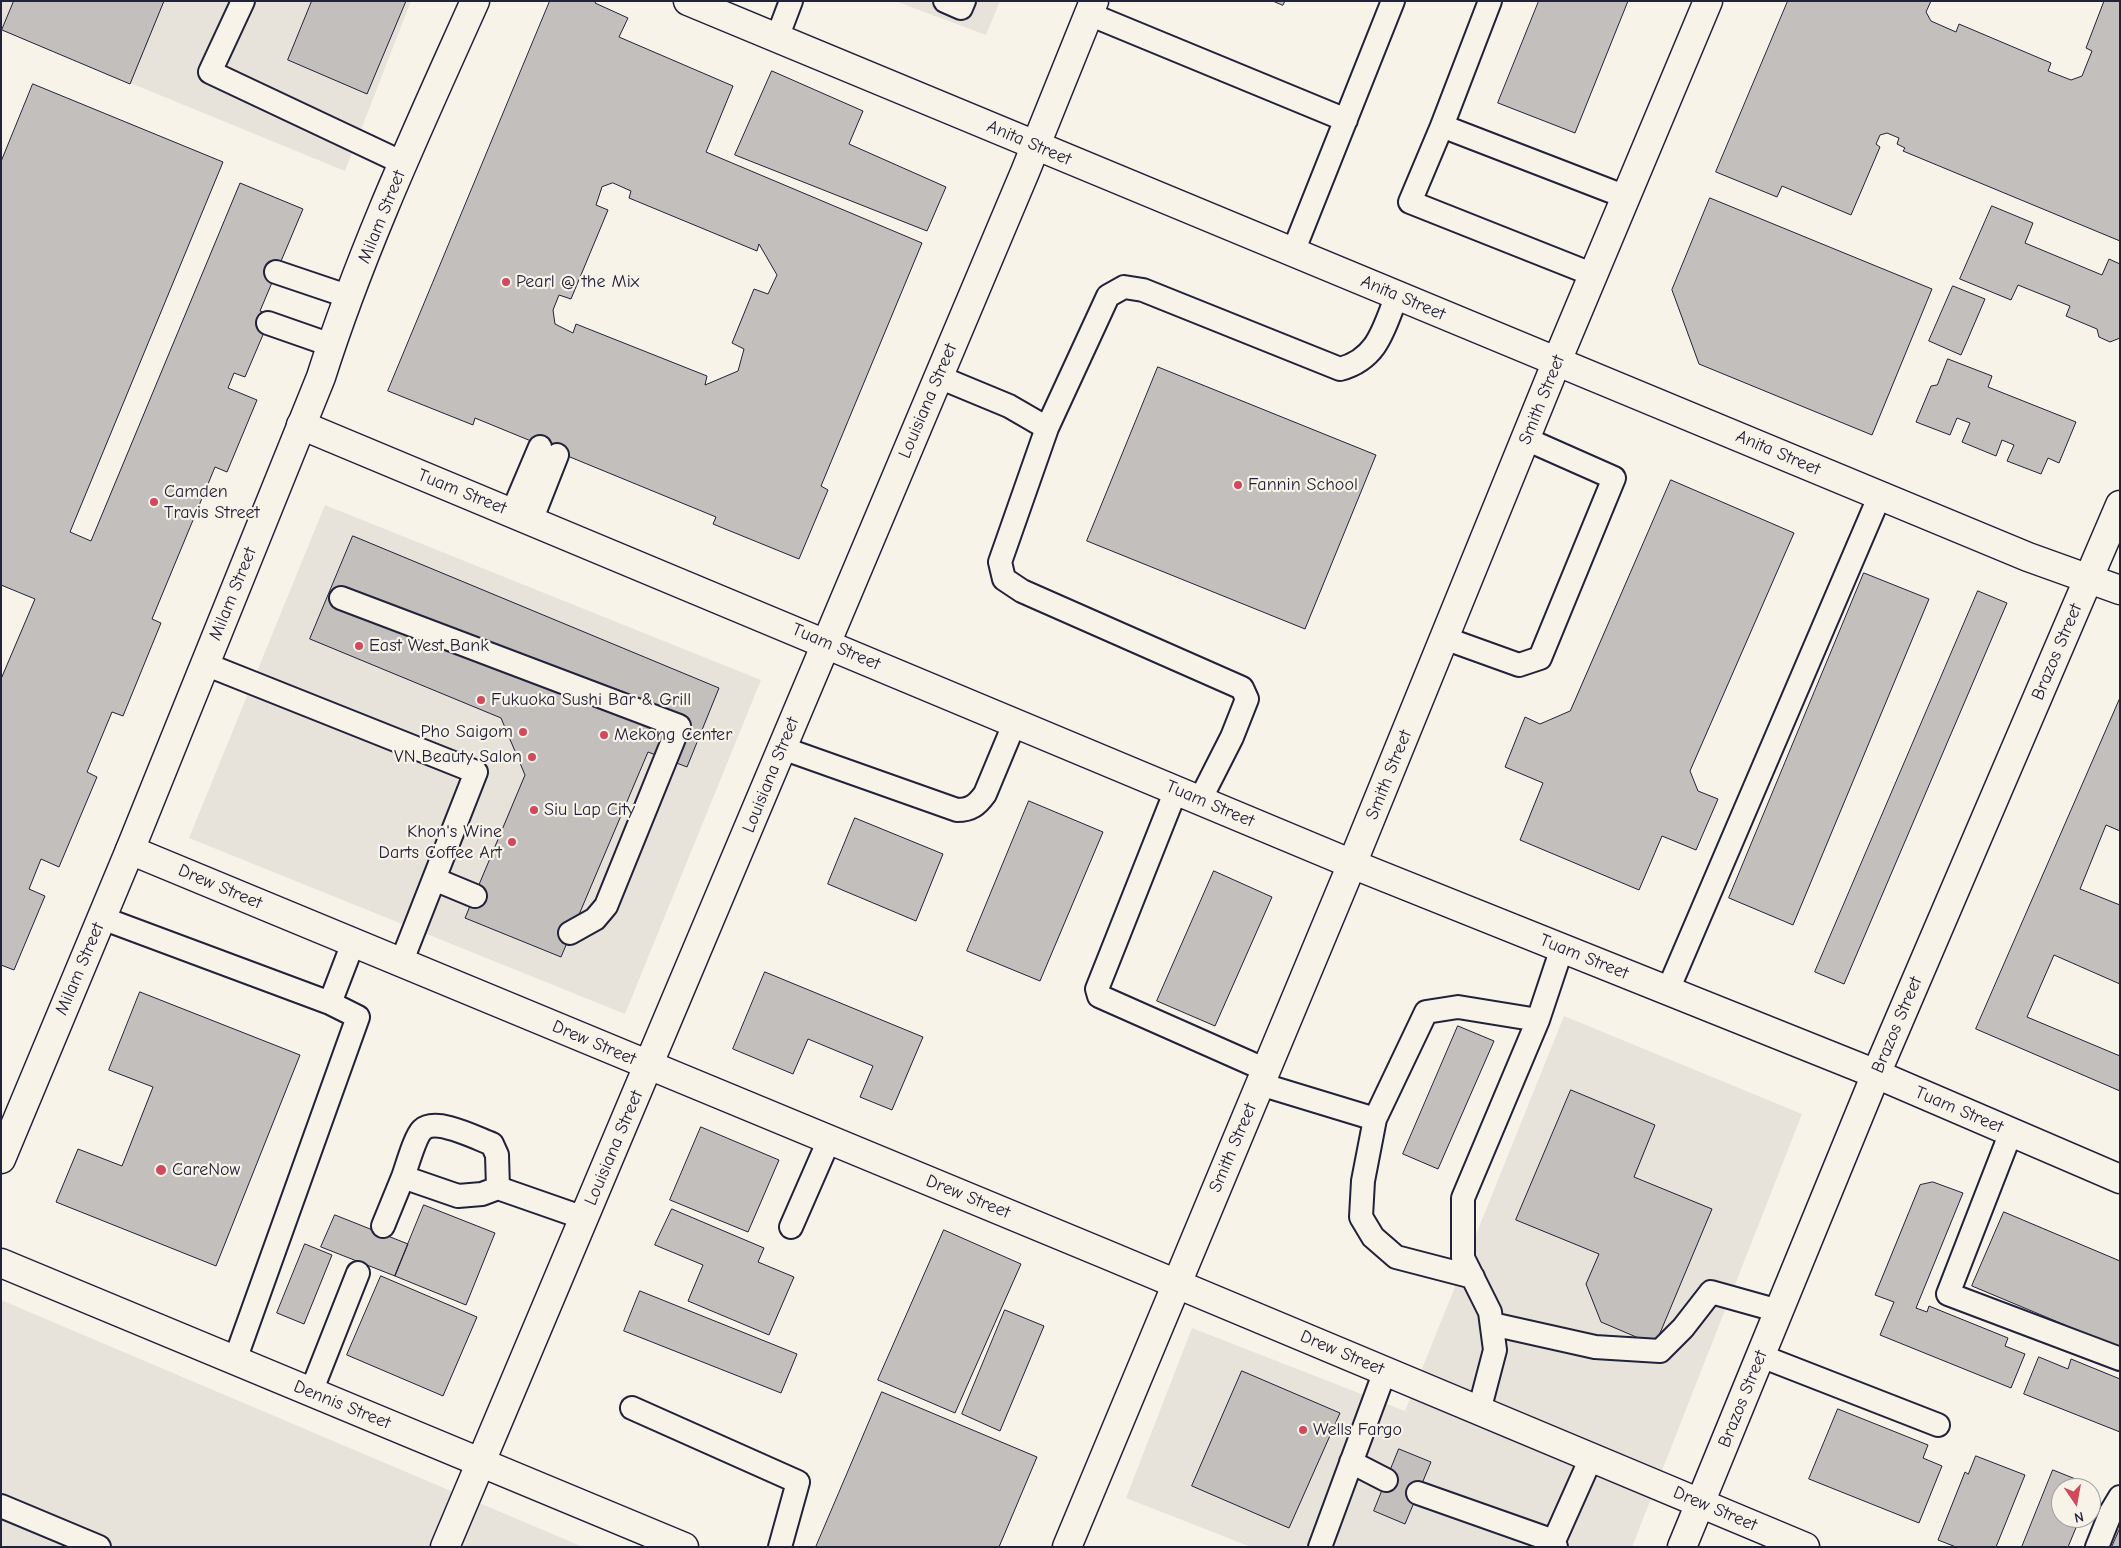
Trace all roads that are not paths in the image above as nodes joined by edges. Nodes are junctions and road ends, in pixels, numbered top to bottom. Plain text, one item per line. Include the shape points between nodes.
1 (243, 1) edge
2 (475, 1) edge
3 (688, 1) edge
4 (791, 1) edge
5 (945, 1) edge
6 (964, 1) edge
7 (1393, 1) edge
8 (1490, 1) edge
9 (1708, 1) edge
10 (1092, 8) edge
11 (777, 38) junction
12 (1346, 120) junction
13 (1442, 126) junction
14 (1036, 146) junction
15 (403, 163) junction
16 (1626, 197) junction
17 (1293, 252) junction
18 (276, 272) dead end
19 (1594, 275) junction
20 (1397, 295) junction
21 (350, 297) junction
22 (268, 323) dead end
23 (331, 345) junction
24 (1557, 362) junction
25 (939, 377) junction
26 (301, 425) junction
27 (1047, 428) junction
28 (1526, 439) junction
29 (548, 451) dead end
30 (1880, 495) junction
31 (2120, 505) edge
32 (522, 517) junction
33 (2089, 578) junction
34 (2120, 590) edge
35 (341, 598) dead end
36 (1444, 638) junction
37 (826, 643) junction
38 (205, 664) junction
39 (1015, 722) junction
40 (782, 748) junction
41 (1188, 795) junction
42 (130, 850) junction
43 (1352, 864) junction
44 (434, 879) junction
45 (475, 896) dead end
46 (102, 918) junction
47 (570, 933) dead end
48 (353, 943) junction
49 (1562, 948) junction
50 (401, 963) junction
51 (1668, 990) junction
52 (330, 1003) junction
53 (1538, 1020) junction
54 (649, 1066) junction
55 (1876, 1074) junction
56 (1263, 1077) junction
57 (1375, 1119) junction
58 (2011, 1132) junction
59 (829, 1140) junction
60 (1, 1159) edge
61 (403, 1176) junction
62 (2120, 1179) edge
63 (498, 1188) junction
64 (584, 1218) junction
65 (384, 1226) dead end
66 (791, 1227) dead end
67 (1, 1263) edge
68 (358, 1273) dead end
69 (1473, 1277) junction
70 (1176, 1284) junction
71 (1779, 1311) junction
72 (1492, 1324) junction
73 (1761, 1356) junction
74 (2120, 1359) edge
75 (235, 1360) junction
76 (1385, 1371) junction
77 (311, 1392) junction
78 (632, 1408) dead end
79 (1479, 1411) junction
80 (1938, 1425) dead end
81 (1591, 1458) junction
82 (479, 1462) junction
83 (1351, 1462) junction
84 (1386, 1480) dead end
85 (1418, 1493) dead end
86 (2120, 1497) edge
87 (1700, 1503) junction
88 (1, 1506) edge
89 (1555, 1544) edge
90 (99, 1547) edge
91 (445, 1547) edge
92 (684, 1547) edge
93 (780, 1547) edge
94 (1067, 1547) edge
95 (1320, 1547) edge
96 (1682, 1547) edge
97 (1805, 1547) edge
98 (2098, 1547) edge

1 - 15 lane via 210,72
2 - 15 street, Milam Street
3 - 11 street, Anita Street
4 - 11 lane
5 - 6 lane via 962,8
7 - 12 lane
8 - 13 lane
9 - 16 street, Smith Street
10 - 12 lane
10 - 14 street, Louisiana Street
11 - 14 street, Anita Street
12 - 17 lane
13 - 16 lane
13 - 19 lane via 1410,202
14 - 17 street, Anita Street
14 - 25 street, Louisiana Street
15 - 21 street, Milam Street
16 - 19 street, Smith Street
17 - 20 street, Anita Street
18 - 21 lane
19 - 24 street, Smith Street
20 - 24 street, Anita Street
20 - 27 lane via 1377,344 1356,364 1340,368 1152,294 1124,287 1108,296
21 - 23 street, Milam Street
22 - 23 lane
23 - 26 street, Milam Street
24 - 28 street, Smith Street
24 - 30 street, Anita Street
25 - 27 lane via 1009,406
25 - 37 street, Louisiana Street
26 - 32 street, Tuam Street
26 - 38 street, Milam Street
27 - 41 lane via 1000,562 1004,579 1022,591 1242,688 1247,700 1232,737
28 - 36 street, Smith Street
28 - 36 lane via 1614,478 1540,658 1520,665
29 - 32 lane
30 - 33 street, Anita Street via 2028,557
30 - 51 lane
31 - 33 street, Brazos Street
32 - 37 street, Tuam Street
33 - 34 street, Anita Street
33 - 55 street, Brazos Street
35 - 47 lane via 679,726 606,906 596,919
36 - 43 street, Smith Street
37 - 39 street, Tuam Street
37 - 40 street, Louisiana Street
38 - 42 street, Milam Street
38 - 44 lane via 476,772
39 - 40 lane via 985,794 968,810 958,810
39 - 41 street, Tuam Street
40 - 54 street, Louisiana Street
41 - 43 street, Tuam Street
41 - 56 lane via 1097,988 1099,996
42 - 46 street, Milam Street
42 - 48 street, Drew Street
43 - 49 street, Tuam Street
43 - 56 street, Smith Street
44 - 45 lane
44 - 50 lane
46 - 52 lane
46 - 60 street, Milam Street
48 - 50 street, Drew Street
48 - 52 lane
49 - 51 street, Tuam Street
49 - 53 lane
50 - 54 street, Drew Street
51 - 55 street, Tuam Street
52 - 75 lane via 358,1017
53 - 57 lane via 1458,1007 1426,1012
53 - 69 lane via 1463,1198 1463,1258
54 - 59 street, Drew Street
54 - 64 street, Louisiana Street
55 - 58 street, Tuam Street
55 - 71 street, Brazos Street
56 - 57 lane
56 - 70 street, Smith Street
57 - 69 lane via 1363,1181 1361,1217 1373,1237 1396,1257
58 - 62 street, Tuam Street
58 - 74 lane via 1948,1294
59 - 66 lane
59 - 70 street, Drew Street
61 - 63 lane via 458,1196 482,1194
61 - 63 lane via 421,1131 440,1124 492,1144 497,1155
61 - 65 lane
63 - 64 lane
64 - 82 street, Louisiana Street
67 - 75 street, Dennis Street
68 - 77 lane
69 - 72 lane via 1490,1312
70 - 76 street, Drew Street
70 - 94 street, Smith Street
71 - 72 lane via 1711,1292 1660,1351 1595,1346
71 - 73 street, Brazos Street
72 - 79 lane via 1495,1350
73 - 80 lane
73 - 87 street, Brazos Street
75 - 77 street, Dennis Street
76 - 79 street, Drew Street
76 - 83 lane
77 - 82 street, Dennis Street
78 - 93 lane via 798,1482
79 - 81 street, Drew Street
81 - 87 street, Drew Street
81 - 89 lane
82 - 91 street, Louisiana Street
82 - 92 street, Dennis Street
83 - 84 lane
83 - 95 lane
85 - 89 lane
86 - 98 lane
87 - 96 street, Brazos Street
87 - 97 street, Drew Street
88 - 90 lane

